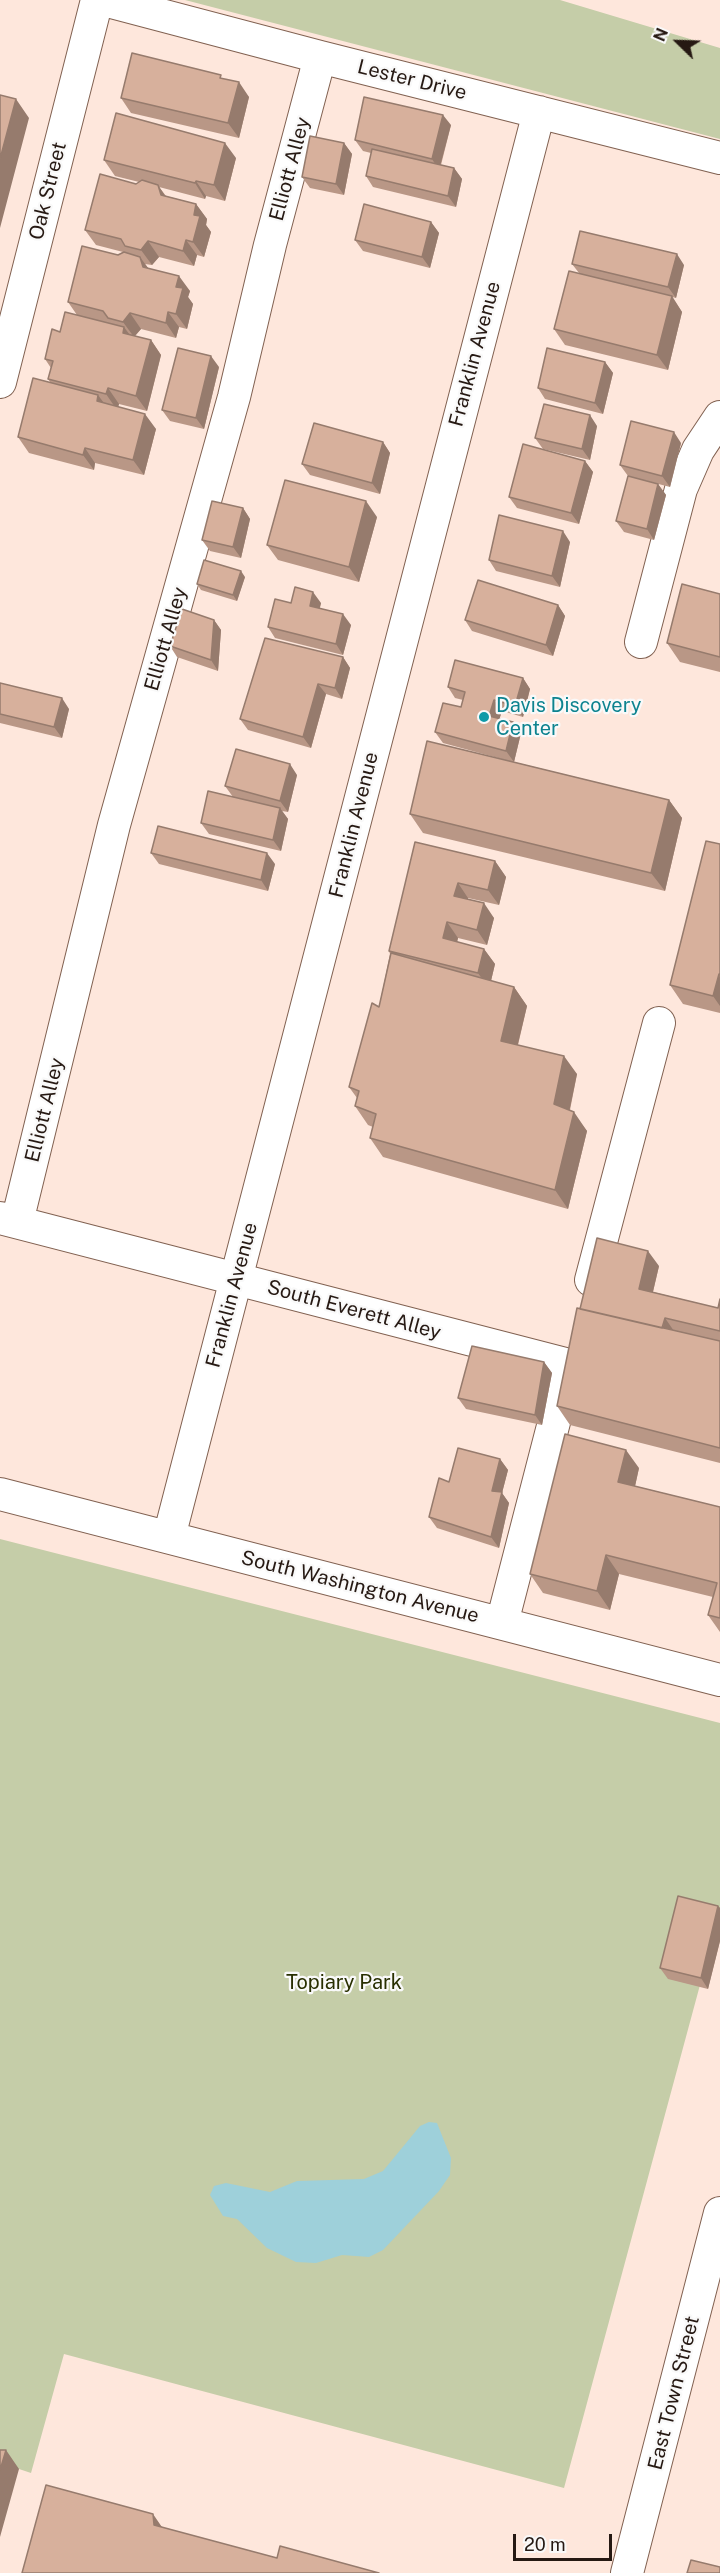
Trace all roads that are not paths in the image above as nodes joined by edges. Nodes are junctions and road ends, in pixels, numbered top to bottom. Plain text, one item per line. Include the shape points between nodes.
1 (96, 0) edge
2 (104, 0) edge
3 (320, 57) junction
4 (539, 112) junction
5 (720, 158) edge
6 (0, 382) edge
7 (720, 417) edge
8 (641, 642) dead end
9 (659, 1023) dead end
10 (9, 1220) edge
11 (236, 1279) junction
12 (584, 1309) edge
13 (0, 1494) edge
14 (169, 1537) junction
15 (502, 1623) junction
16 (720, 1680) edge
17 (720, 2213) edge
18 (627, 2573) edge

1 - 6 street, Oak Street
2 - 3 street, Lester Drive
3 - 4 street, Lester Drive
3 - 10 street, Elliott Alley via 234,397
4 - 5 street, Lester Drive
4 - 11 street, Franklin Avenue
7 - 8 street via 698,450 681,489
9 - 12 street
10 - 11 street, South Everett Alley
11 - 14 street, Franklin Avenue
11 - 15 street, South Everett Alley via 572,1354
13 - 14 street, South Washington Avenue
14 - 15 street, South Washington Avenue
15 - 16 street, South Washington Avenue
17 - 18 street, East Town Street

